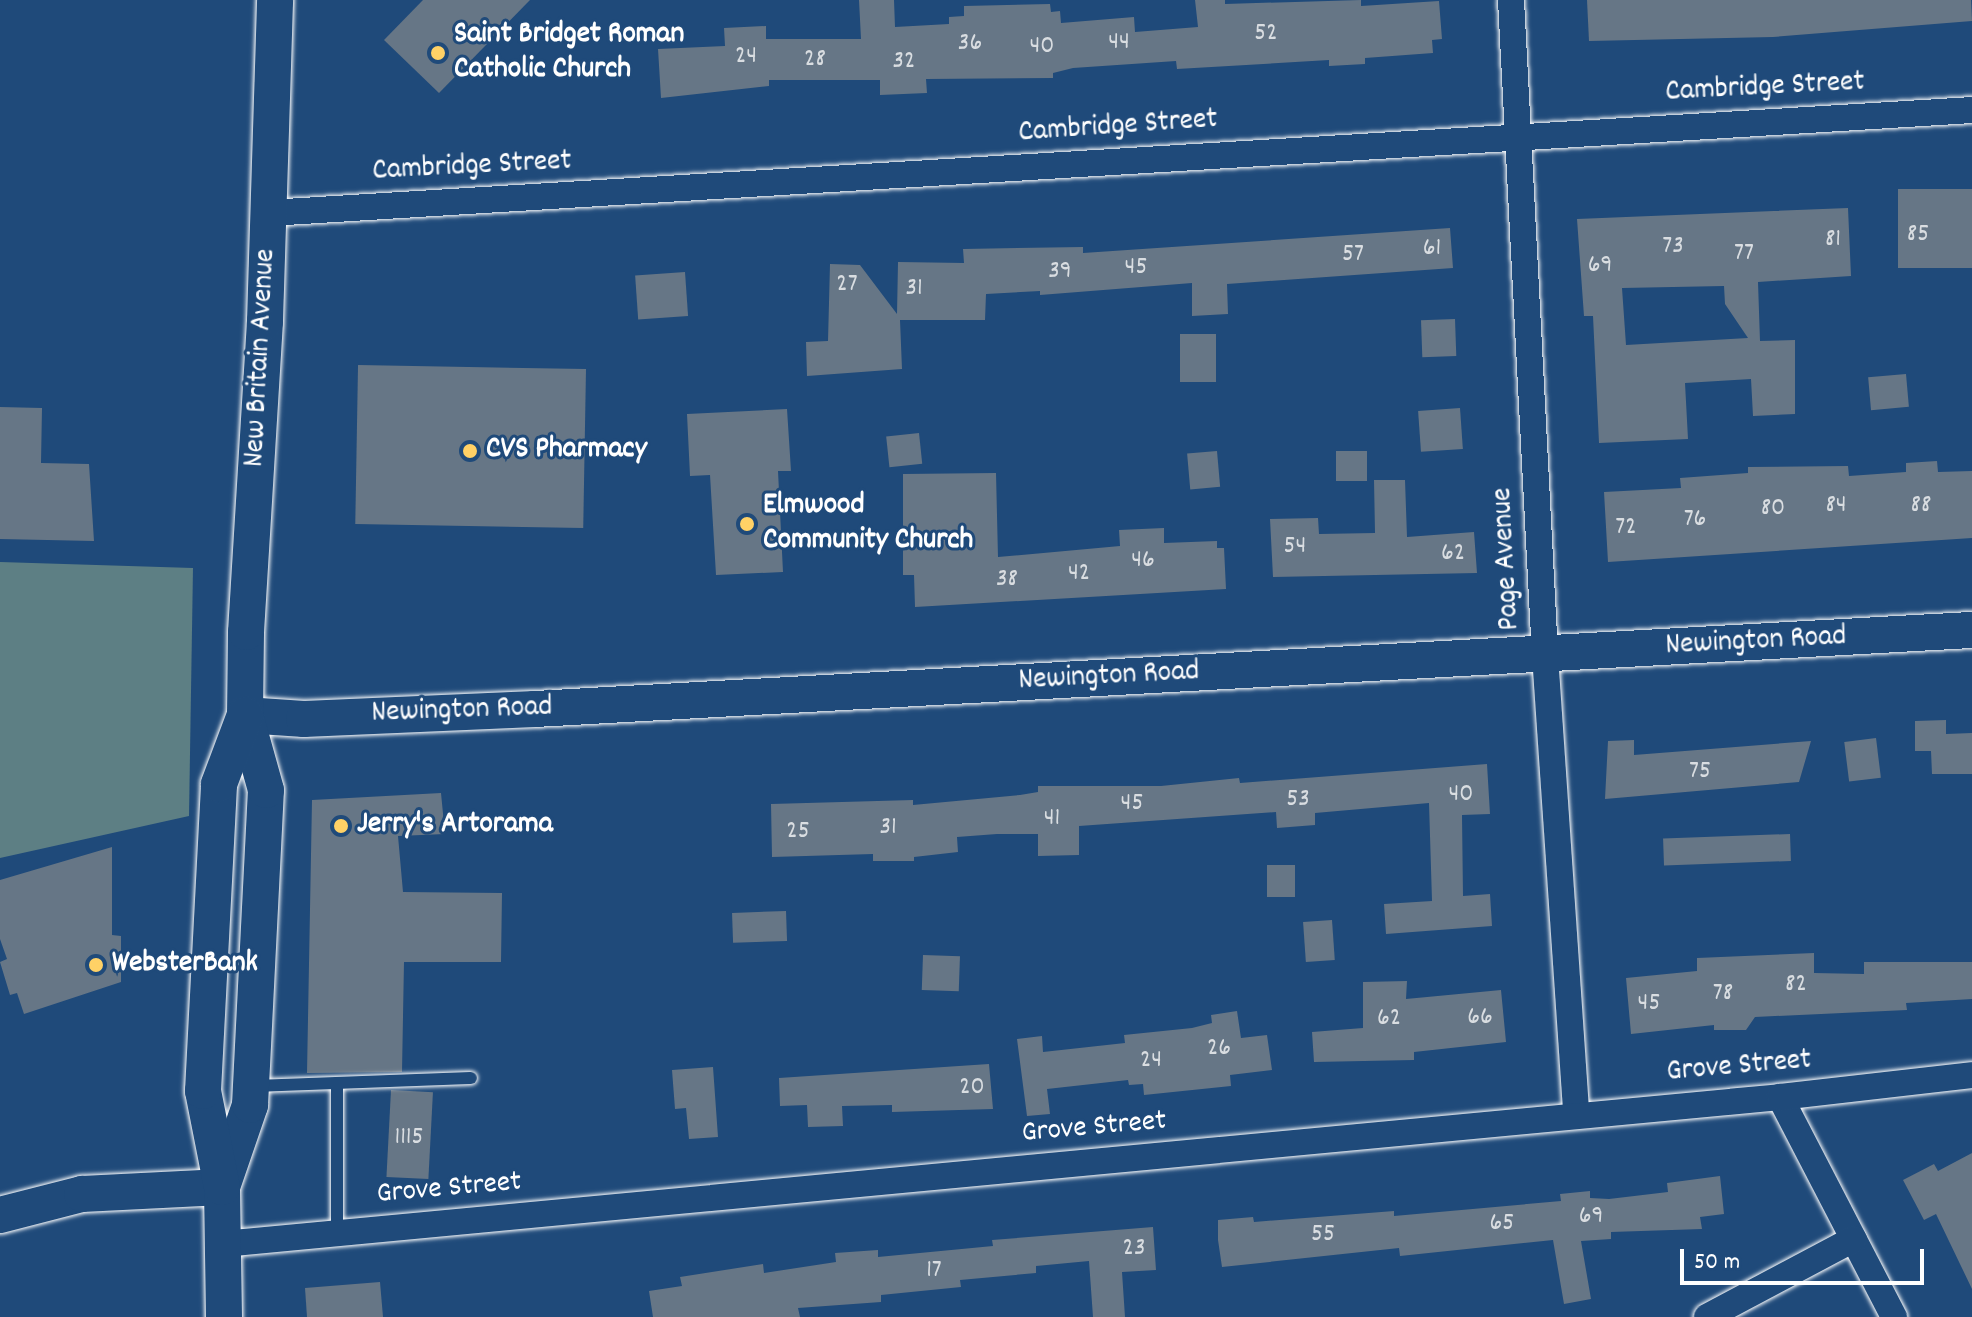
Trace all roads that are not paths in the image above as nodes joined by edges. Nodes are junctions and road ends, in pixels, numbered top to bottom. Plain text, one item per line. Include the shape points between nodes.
1 (275, 0) edge
2 (1511, 0) edge
3 (1972, 110) edge
4 (1519, 136) junction
5 (269, 213) junction
6 (1972, 630) edge
7 (1545, 655) junction
8 (245, 715) junction
9 (1972, 1075) edge
10 (471, 1078) dead end
11 (337, 1083) junction
12 (251, 1086) junction
13 (1780, 1097) junction
14 (1576, 1115) junction
15 (222, 1187) junction
16 (0, 1215) edge
17 (337, 1233) junction
18 (1854, 1239) junction
19 (223, 1244) junction
20 (224, 1317) edge
21 (1707, 1317) edge
22 (1894, 1317) edge

1 - 5 main road, New Britain Avenue
2 - 4 street, Page Avenue
3 - 4 street, Cambridge Street
4 - 5 street, Cambridge Street
4 - 7 street, Page Avenue
5 - 8 main road, New Britain Avenue
6 - 7 main road, Newington Road
7 - 8 main road, Newington Road via 535,709 304,719
7 - 14 street, Page Avenue
8 - 12 main road, New Britain Avenue via 266,790
8 - 15 main road, New Britain Avenue via 219,784 212,906 203,1091
9 - 13 street, Grove Street
10 - 11 lane
11 - 12 lane
11 - 17 lane
12 - 15 main road, New Britain Avenue via 250,1105
13 - 14 street, Grove Street
13 - 18 street
14 - 17 street, Grove Street
15 - 16 main road via 82,1194
15 - 19 main road, New Britain Avenue
17 - 19 street, Grove Street
18 - 21 street
18 - 22 street
19 - 20 main road, New Britain Avenue

